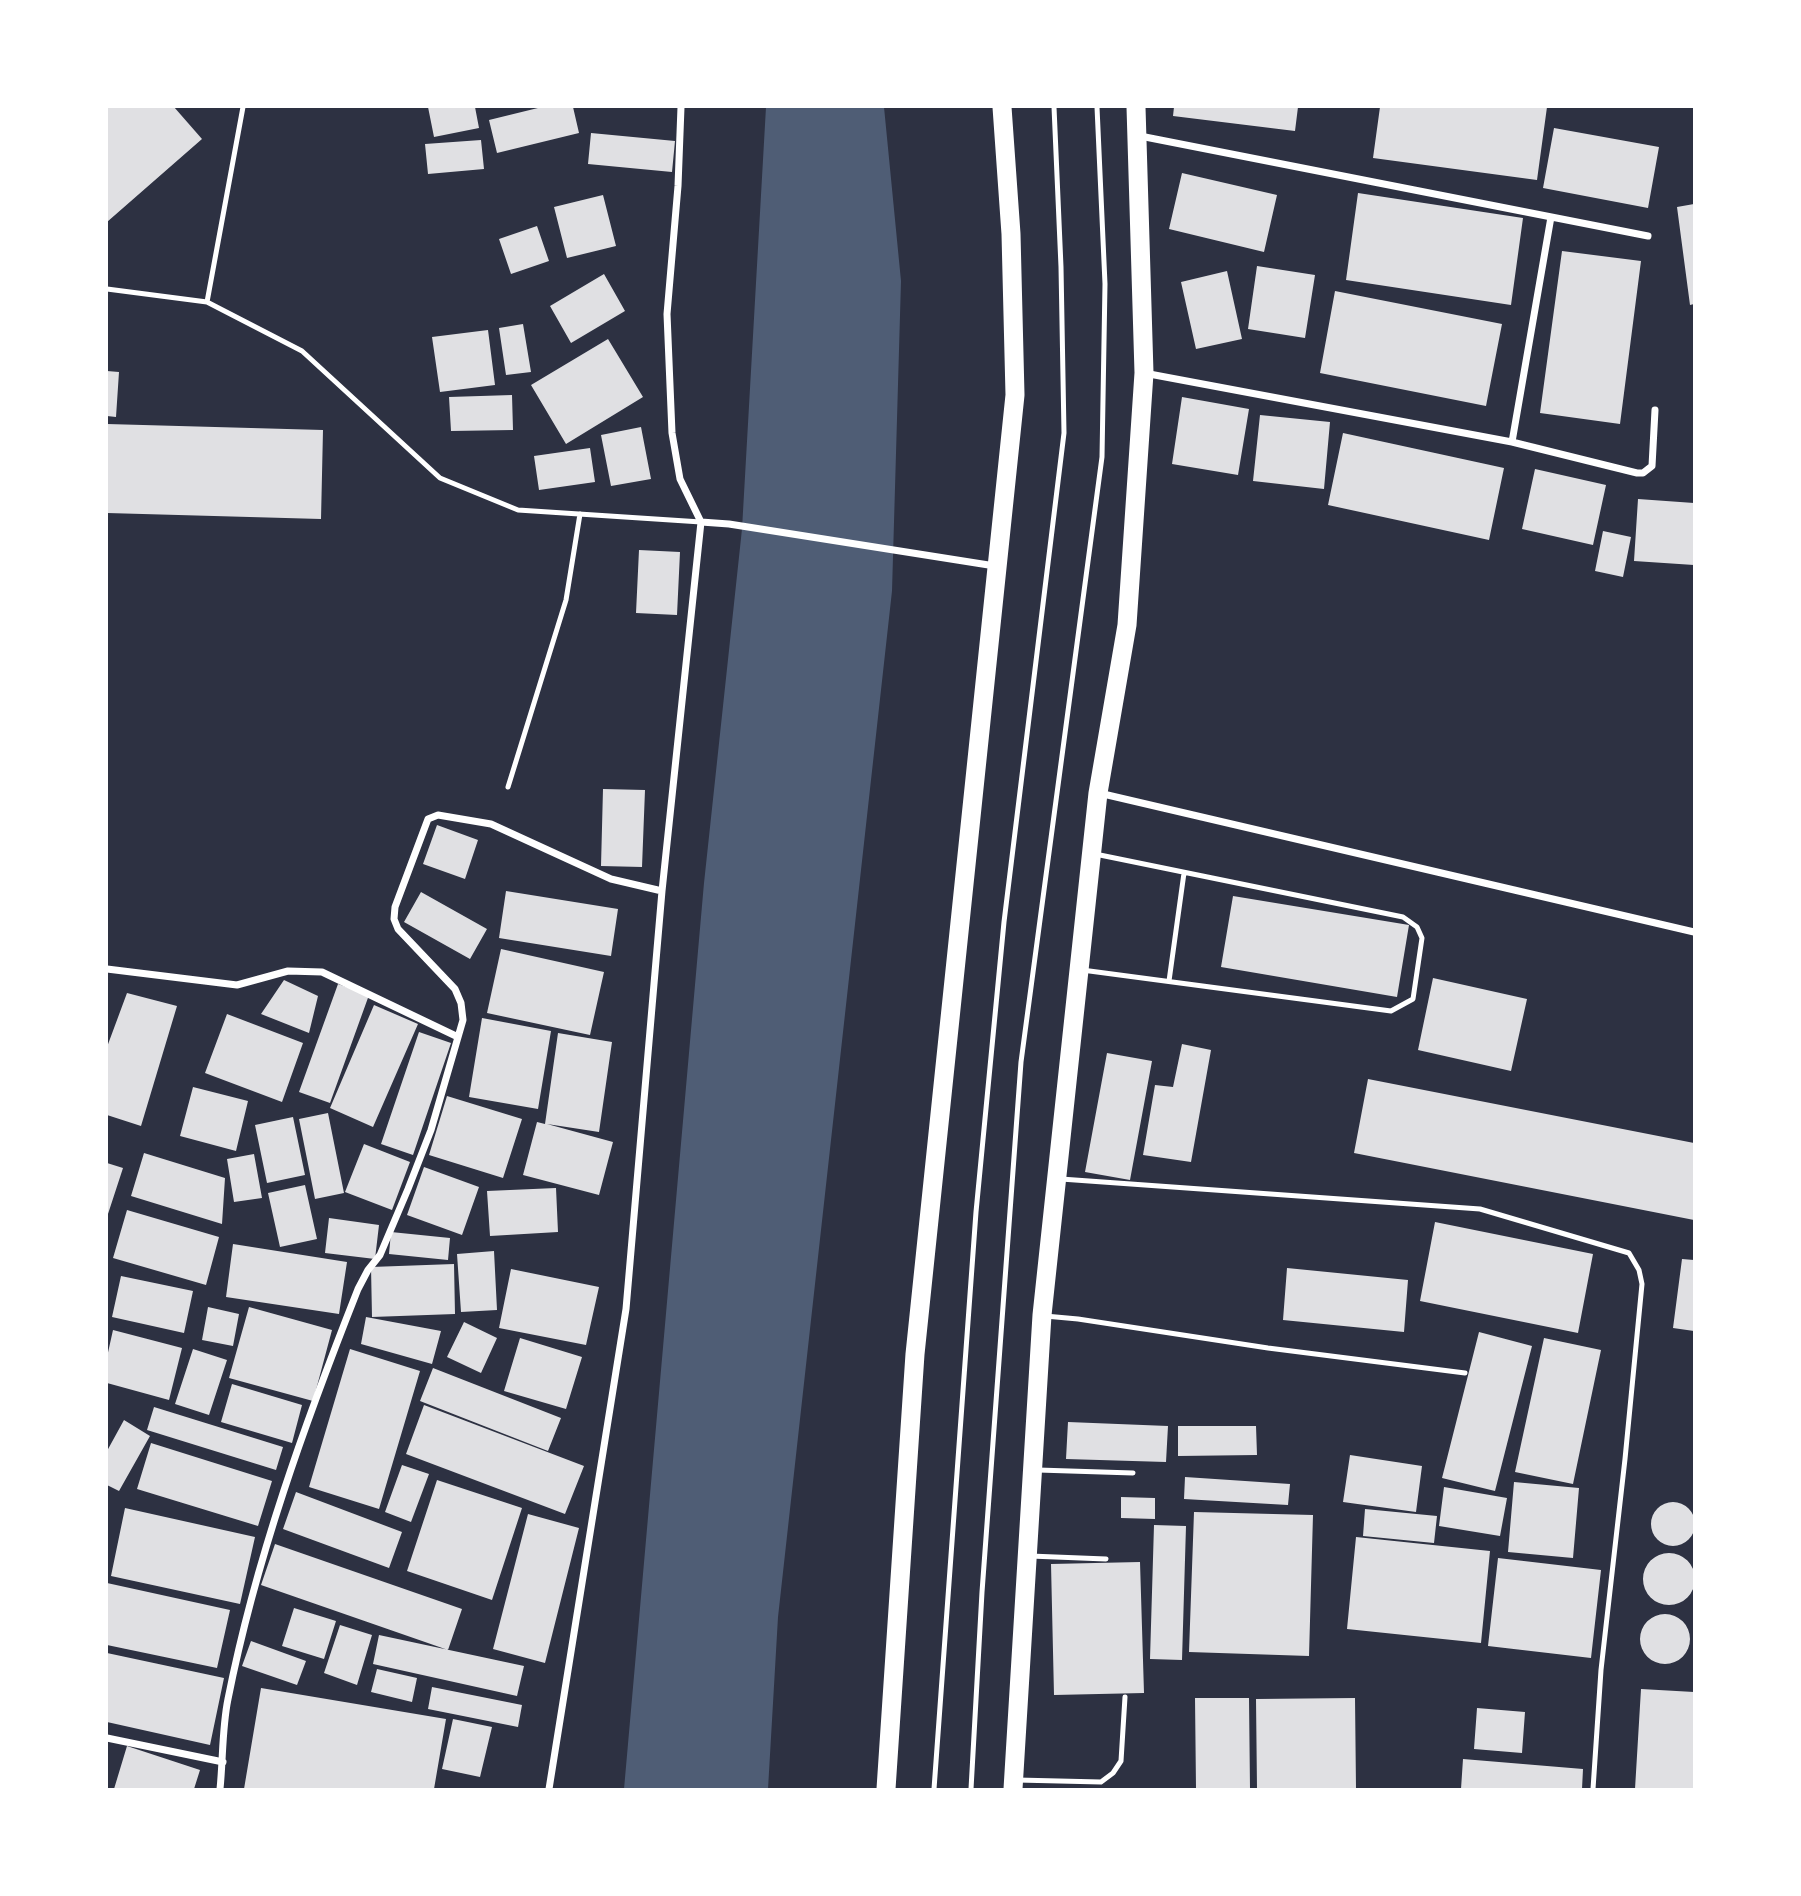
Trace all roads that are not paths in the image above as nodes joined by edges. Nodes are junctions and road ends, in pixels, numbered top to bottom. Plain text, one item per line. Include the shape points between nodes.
1 (243, 107) edge
2 (681, 107) edge
3 (1003, 107) edge
4 (1054, 107) edge
5 (1097, 107) edge
6 (1136, 107) edge
7 (1137, 136) junction
8 (1551, 217) junction
9 (1648, 236) dead end
10 (107, 289) edge
11 (208, 302) junction
12 (1144, 373) junction
13 (1655, 410) dead end
14 (1512, 442) junction
15 (580, 514) junction
16 (701, 522) junction
17 (999, 567) junction
18 (508, 788) dead end
19 (1098, 793) junction
20 (1092, 853) junction
21 (1184, 873) junction
22 (662, 891) junction
23 (1694, 932) edge
24 (107, 969) edge
25 (1078, 970) junction
26 (1169, 981) junction
27 (458, 1037) junction
28 (1058, 1179) junction
29 (1042, 1315) junction
30 (1465, 1373) dead end
31 (1032, 1470) junction
32 (1133, 1473) dead end
33 (1026, 1556) junction
34 (1106, 1559) dead end
35 (1125, 1697) dead end
36 (107, 1738) edge
37 (223, 1762) junction
38 (1013, 1784) edge
39 (220, 1789) edge
40 (549, 1789) edge
41 (886, 1789) edge
42 (934, 1789) edge
43 (971, 1789) edge
44 (1593, 1789) edge

1 - 11 lane
2 - 16 street via 667,314 672,433 680,480
3 - 17 highway via 1015,395
4 - 42 lane via 1064,433 1004,922 979,1185
5 - 43 lane via 1105,284 1102,457 1021,1062
6 - 7 highway
7 - 8 street
7 - 12 highway
8 - 9 street
8 - 14 street
10 - 11 lane
11 - 15 lane via 302,351 440,478 519,510
12 - 14 street
12 - 19 highway via 1127,625
13 - 14 street via 1652,466 1643,473
15 - 16 lane
15 - 18 lane via 566,600
16 - 17 street
16 - 22 street
17 - 41 highway via 915,1354
19 - 20 highway
19 - 23 street
20 - 21 lane
20 - 25 highway
21 - 26 lane
21 - 26 lane via 1403,917 1418,926 1422,938 1413,999 1391,1011
22 - 27 street via 611,879 491,824 438,815 428,819 394,919 398,929 455,989 463,1020
22 - 40 street via 626,1308
24 - 27 street via 237,985 288,971 322,972
25 - 26 lane
25 - 28 highway
27 - 37 street via 431,1130 380,1255 358,1289 291,1466 227,1702
28 - 29 highway
28 - 44 lane via 1480,1209 1629,1253 1642,1284 1601,1670
29 - 30 lane
29 - 31 highway
31 - 32 lane
31 - 33 highway
33 - 34 lane
33 - 38 highway
35 - 38 lane via 1121,1761 1113,1773 1101,1782
36 - 37 street
37 - 39 street

